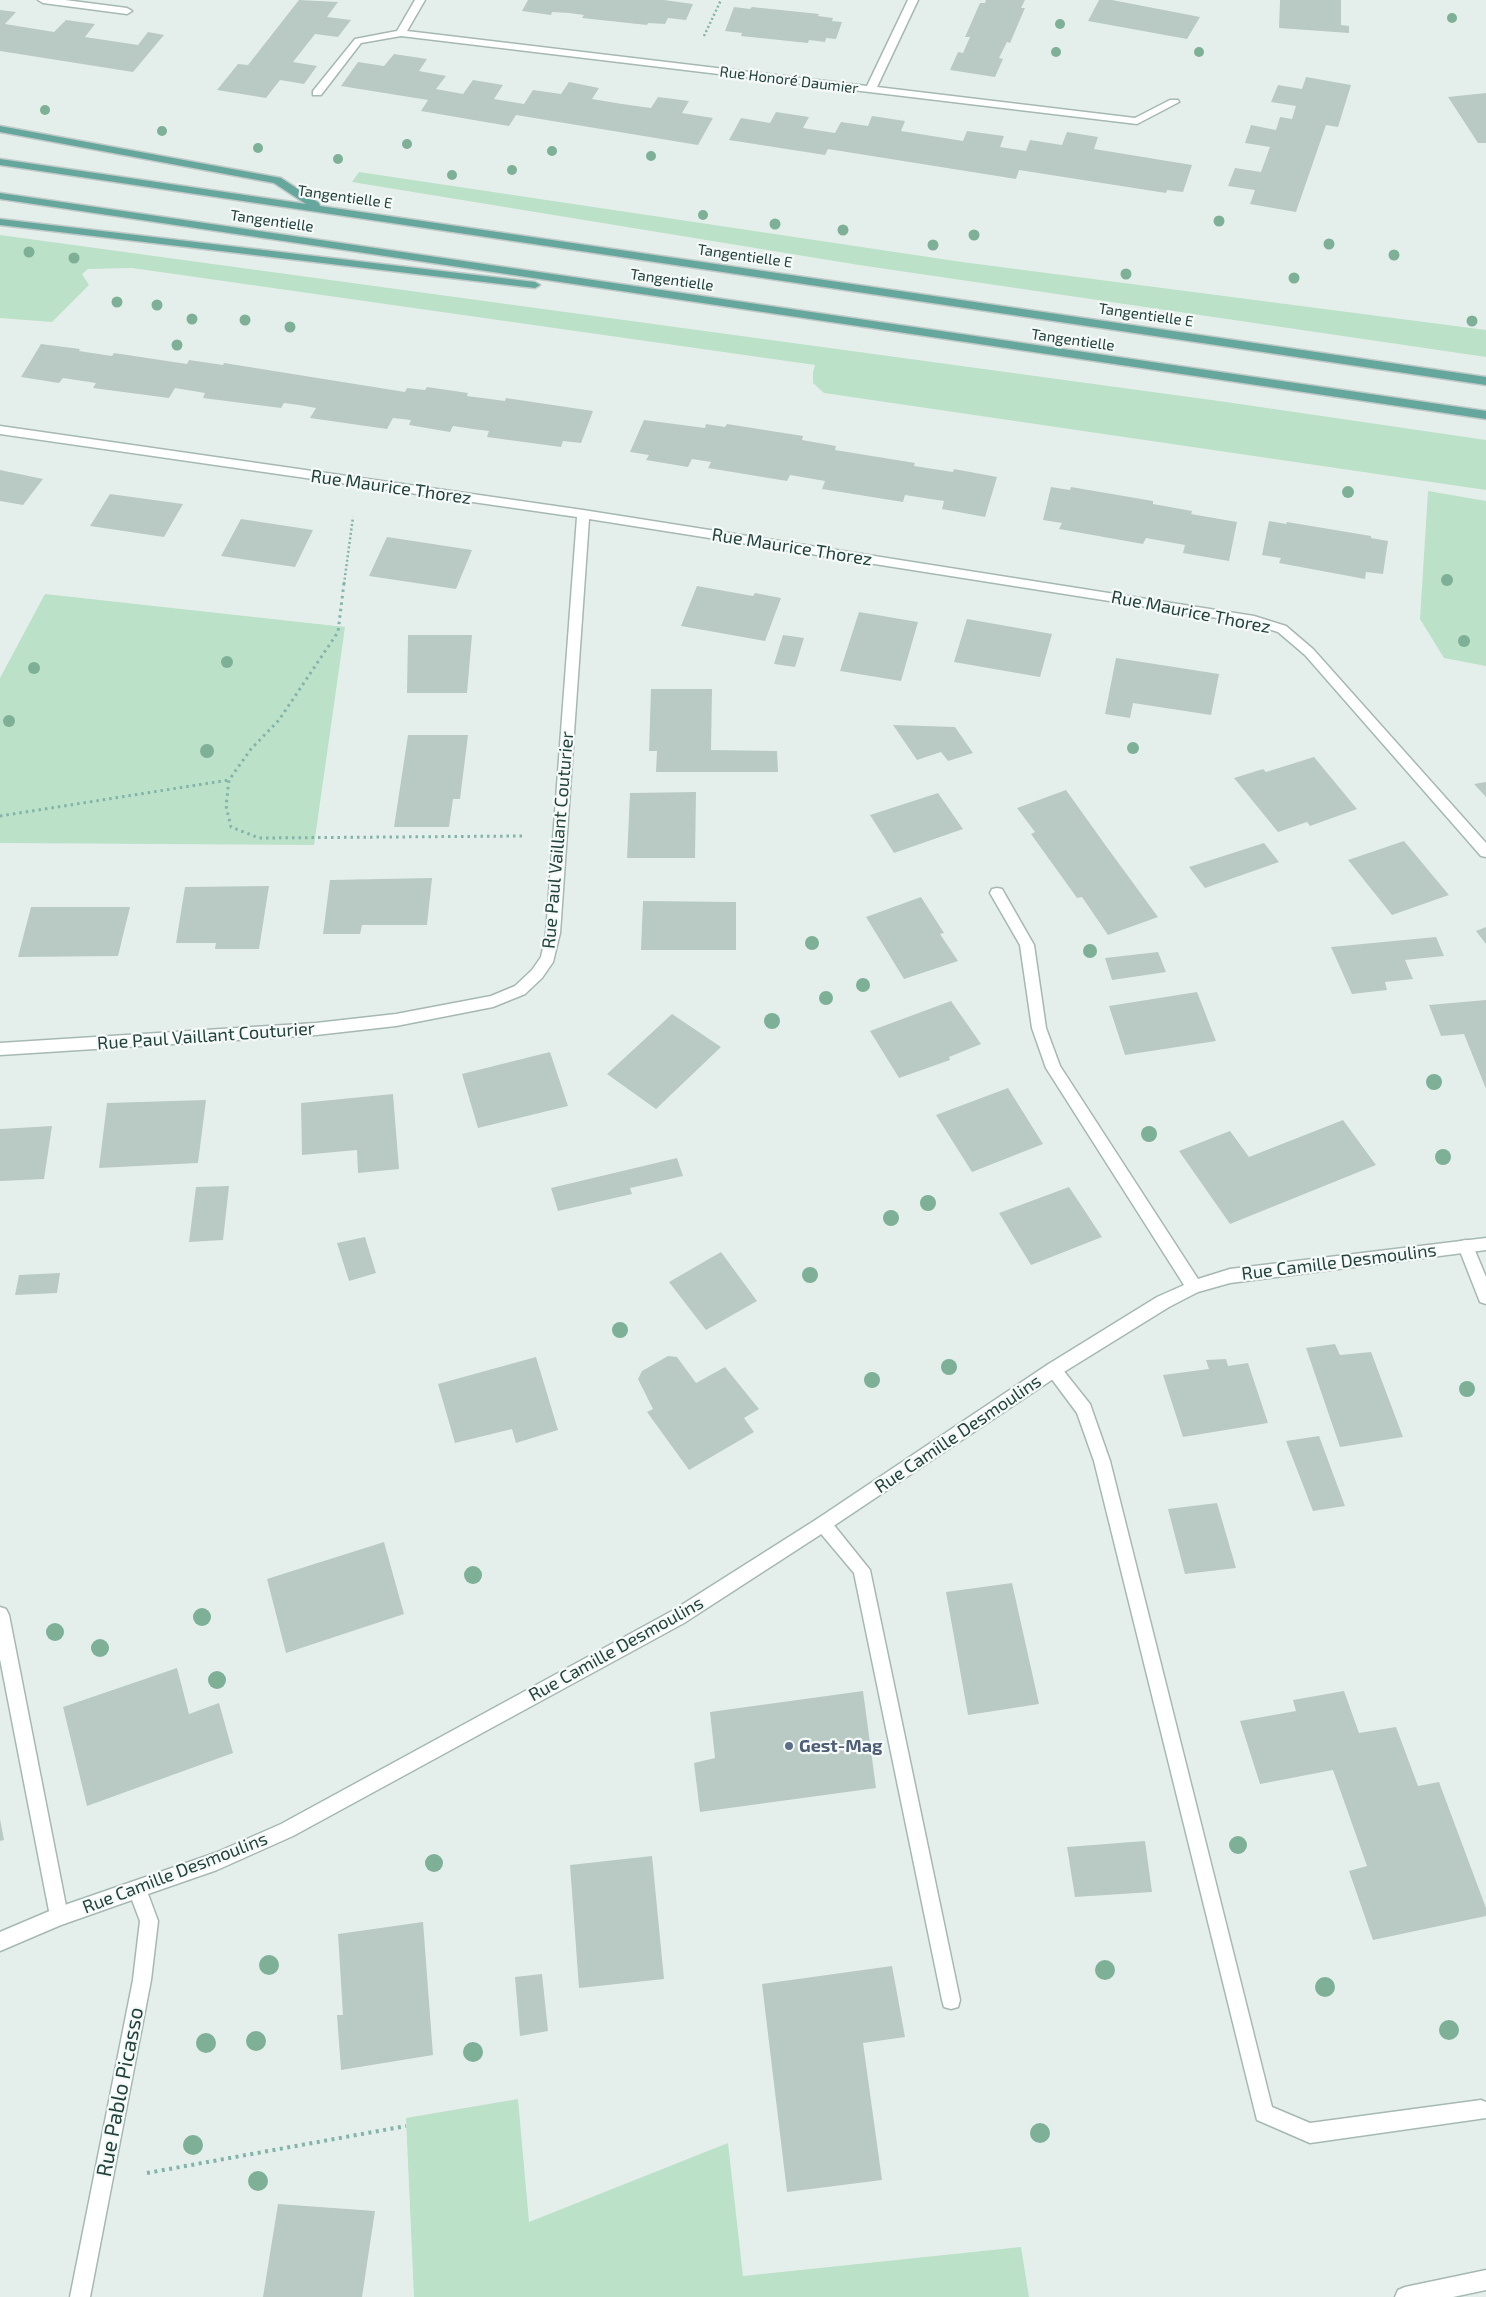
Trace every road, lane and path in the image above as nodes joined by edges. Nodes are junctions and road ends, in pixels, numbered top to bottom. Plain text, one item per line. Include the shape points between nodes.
1 (43, 0) edge
2 (420, 0) edge
3 (721, 0) edge
4 (913, 0) edge
5 (126, 11) dead end
6 (400, 33) junction
7 (701, 43) dead end
8 (870, 90) junction
9 (317, 94) dead end
10 (1174, 102) dead end
11 (0, 129) edge
12 (0, 162) edge
13 (0, 196) edge
14 (320, 208) junction
15 (0, 222) edge
16 (908, 330) junction
17 (1486, 381) edge
18 (1486, 416) edge
19 (0, 430) edge
20 (365, 484) junction
21 (583, 514) junction
22 (229, 780) junction
23 (0, 816) edge
24 (560, 836) junction
25 (1486, 852) edge
26 (997, 893) dead end
27 (0, 1049) edge
28 (1486, 1244) edge
29 (1466, 1246) junction
30 (1194, 1287) junction
31 (1486, 1297) edge
32 (1053, 1370) junction
33 (823, 1524) junction
34 (0, 1615) edge
35 (137, 1889) junction
36 (59, 1916) junction
37 (0, 1942) edge
38 (951, 2000) dead end
39 (1481, 2110) dead end
40 (406, 2126) dead end
41 (147, 2173) dead end
42 (1486, 2280) edge
43 (80, 2297) edge
44 (1405, 2297) edge

1 - 5 street
2 - 6 street
3 - 7 path
4 - 8 street
6 - 8 street, Rue Honoré Daumier
6 - 9 street, Rue Honoré Daumier via 358,41
8 - 10 street, Rue Honoré Daumier via 1137,121
11 - 14 main road via 277,180
12 - 14 main road, Tangentielle E
13 - 16 main road, Tangentielle
14 - 17 main road, Tangentielle E
15 - 16 main road
16 - 18 main road, Tangentielle
19 - 20 street, Rue Maurice Thorez
20 - 21 street, Rue Maurice Thorez
20 - 22 path via 354,504 338,632 279,720 251,749
21 - 24 street, Rue Paul Vaillant Couturier
21 - 25 street, Rue Maurice Thorez via 1208,611 1282,629 1309,652
22 - 23 path
22 - 24 path via 226,806 231,827 259,838
24 - 27 street, Rue Paul Vaillant Couturier via 553,933 548,958 520,990 493,1002 396,1020 316,1029
26 - 30 street via 1027,945 1039,1028 1052,1068
28 - 29 street, Rue Camille Desmoulins
29 - 30 street, Rue Camille Desmoulins via 1230,1276
29 - 31 street
30 - 32 street, Rue Camille Desmoulins via 1163,1302
32 - 33 street, Rue Camille Desmoulins
32 - 39 street via 1084,1410 1102,1461 1264,2113 1310,2133
33 - 35 street, Rue Camille Desmoulins via 678,1617 287,1830 216,1861
33 - 38 street via 862,1570
34 - 36 street
35 - 36 street, Rue Camille Desmoulins
35 - 43 street, Rue Pablo Picasso via 149,1921 142,1980
36 - 37 street, Rue Camille Desmoulins
40 - 41 path
42 - 44 street

